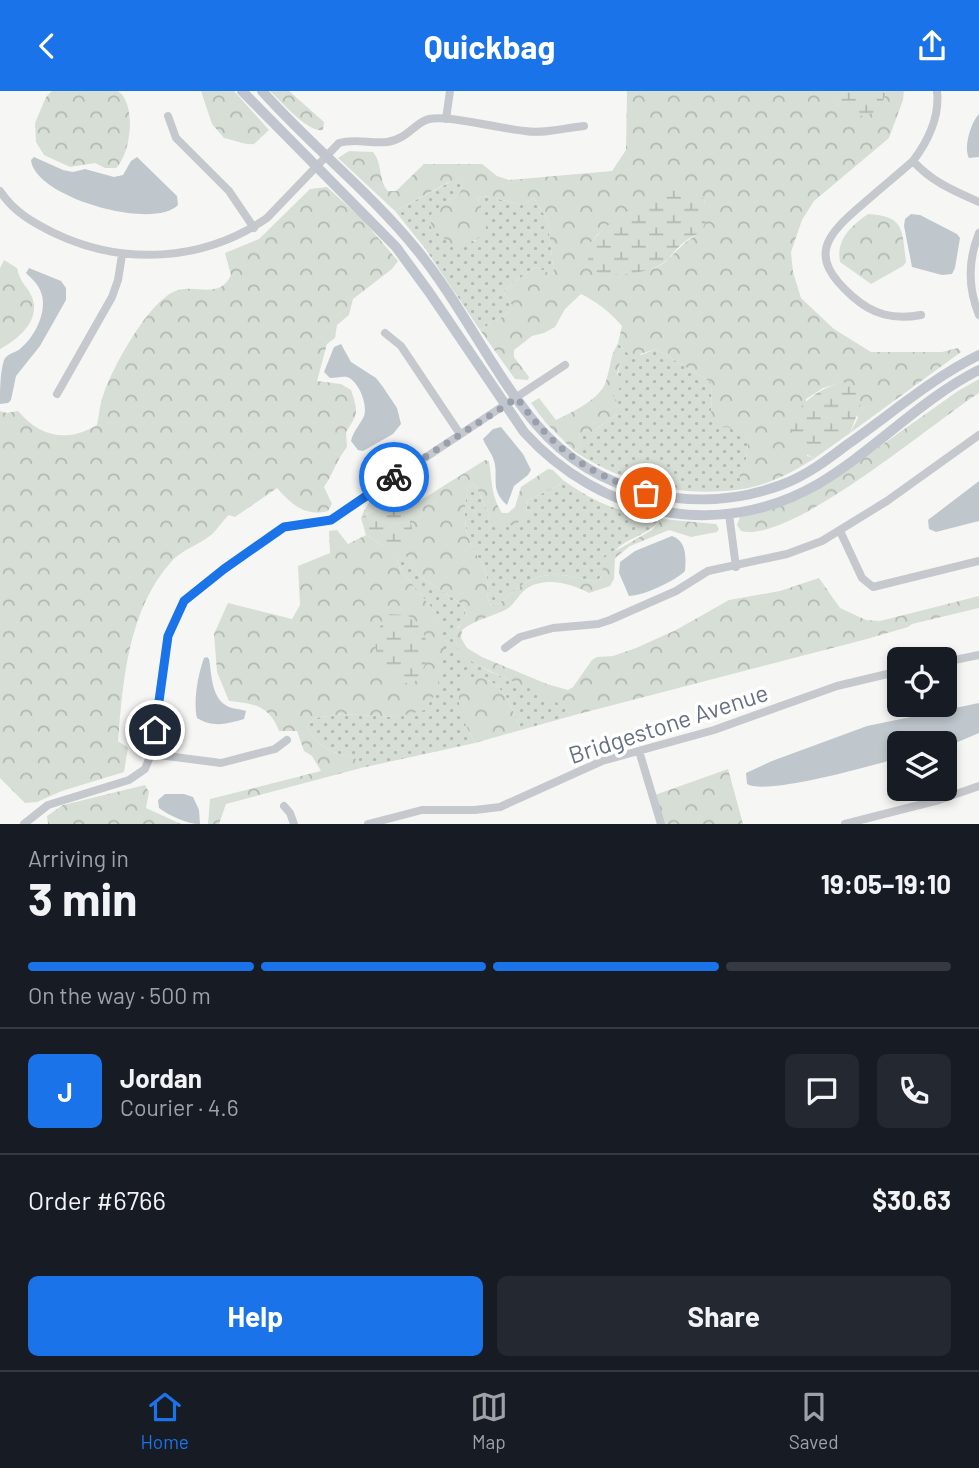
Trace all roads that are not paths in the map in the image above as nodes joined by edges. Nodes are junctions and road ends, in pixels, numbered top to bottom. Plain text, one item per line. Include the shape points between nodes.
1 (242, 91) edge
2 (262, 91) edge
3 (450, 91) edge
4 (937, 91) edge
5 (168, 116) dead end
6 (446, 119) junction
7 (584, 126) dead end
8 (327, 155) junction
9 (913, 161) junction
10 (318, 166) junction
11 (1, 193) edge
12 (979, 202) edge
13 (254, 227) junction
14 (979, 233) edge
15 (122, 255) junction
16 (921, 315) dead end
17 (979, 315) edge
18 (385, 333) dead end
19 (979, 355) edge
20 (565, 365) dead end
21 (979, 370) edge
22 (57, 394) dead end
23 (517, 398) junction
24 (505, 405) junction
25 (460, 434) junction
26 (979, 435) edge
27 (729, 514) junction
28 (840, 531) junction
29 (979, 561) edge
30 (736, 567) junction
31 (505, 647) dead end
32 (979, 655) edge
33 (957, 660) edge
34 (887, 674) edge
35 (287, 740) dead end
36 (639, 751) junction
37 (151, 754) junction
38 (979, 786) edge
39 (284, 806) dead end
40 (24, 824) edge
41 (294, 824) edge
42 (368, 824) edge
43 (661, 824) edge
44 (845, 824) edge

1 - 10 main road
2 - 8 main road
3 - 6 street
4 - 9 street via 933,126
5 - 13 street via 176,138 229,191
6 - 7 street via 527,132
6 - 8 street via 428,119 394,141 339,143
8 - 10 street
8 - 23 main road via 424,258
9 - 12 street via 940,185
9 - 16 street via 839,224 826,252 830,272 863,306 883,316
10 - 13 street
10 - 24 main road via 412,267
11 - 15 street via 26,219 75,243
13 - 15 street via 198,249
14 - 17 street via 970,283
15 - 22 street via 112,297
18 - 25 street via 401,346
19 - 23 main road via 952,369 813,470 762,492 728,499 662,497 603,477 558,446
20 - 23 street
21 - 27 main road via 939,394 821,482 766,506
23 - 24 street
24 - 25 street
24 - 27 main road via 546,455 597,490 660,512
25 - 37 street via 331,520 284,527 184,601 168,636
26 - 28 street
27 - 30 street
28 - 29 street via 862,578 873,587
28 - 30 street via 787,554
30 - 31 street via 708,571 610,621 553,628 520,637
32 - 33 street
34 - 36 street, Bridgestone Avenue
35 - 37 street via 275,749 221,763
36 - 42 street, Bridgestone Avenue via 582,769 500,807 422,810
36 - 43 street
37 - 40 street via 145,769 129,780 48,805
38 - 44 street
39 - 41 street

